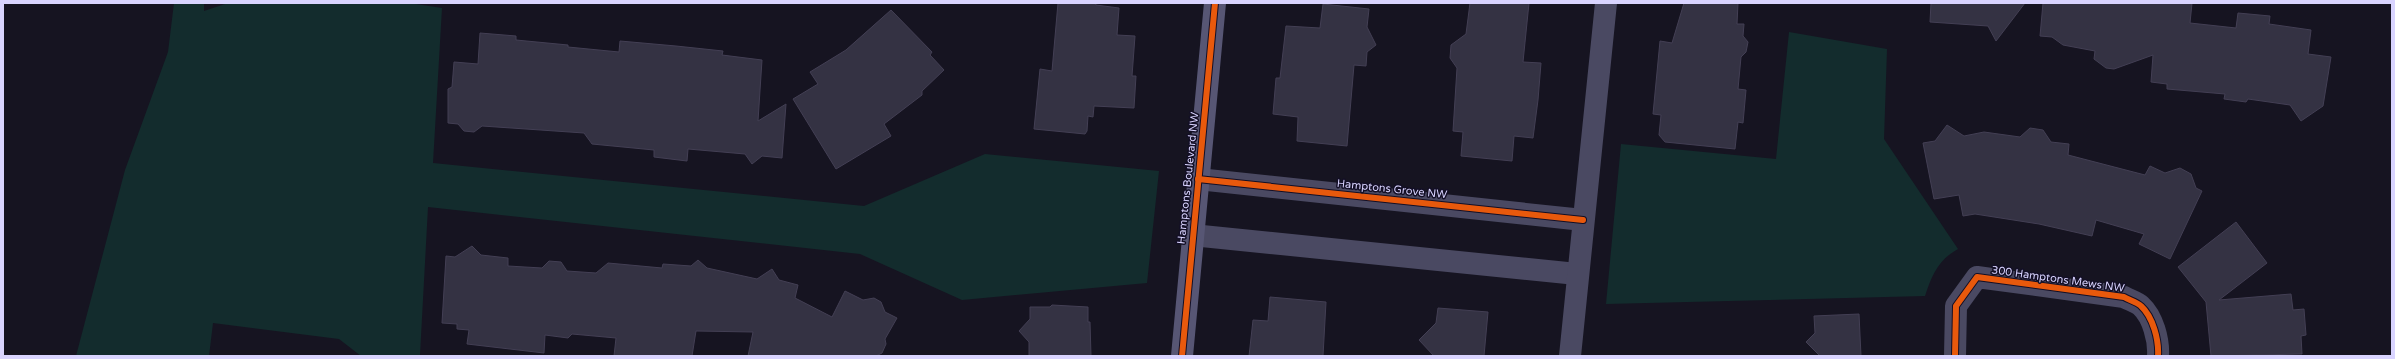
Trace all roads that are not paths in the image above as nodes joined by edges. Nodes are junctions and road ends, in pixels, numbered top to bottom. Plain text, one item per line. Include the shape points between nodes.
1 (1215, 3) edge
2 (1606, 3) edge
3 (1198, 179) junction
4 (1583, 220) junction
5 (1192, 235) junction
6 (1577, 274) junction
7 (1182, 356) edge
8 (1570, 356) edge
9 (1955, 356) edge
10 (2158, 356) edge

1 - 3 street, Hamptons Boulevard NW
2 - 4 street
3 - 4 street, Hamptons Grove NW
3 - 5 street, Hamptons Boulevard NW
4 - 6 street
5 - 6 street
5 - 7 street, Hamptons Boulevard NW
6 - 8 street
9 - 10 street, 300 Hamptons Mews NW via 1956,306 1977,277 2124,297 2141,306 2151,322 2159,346

